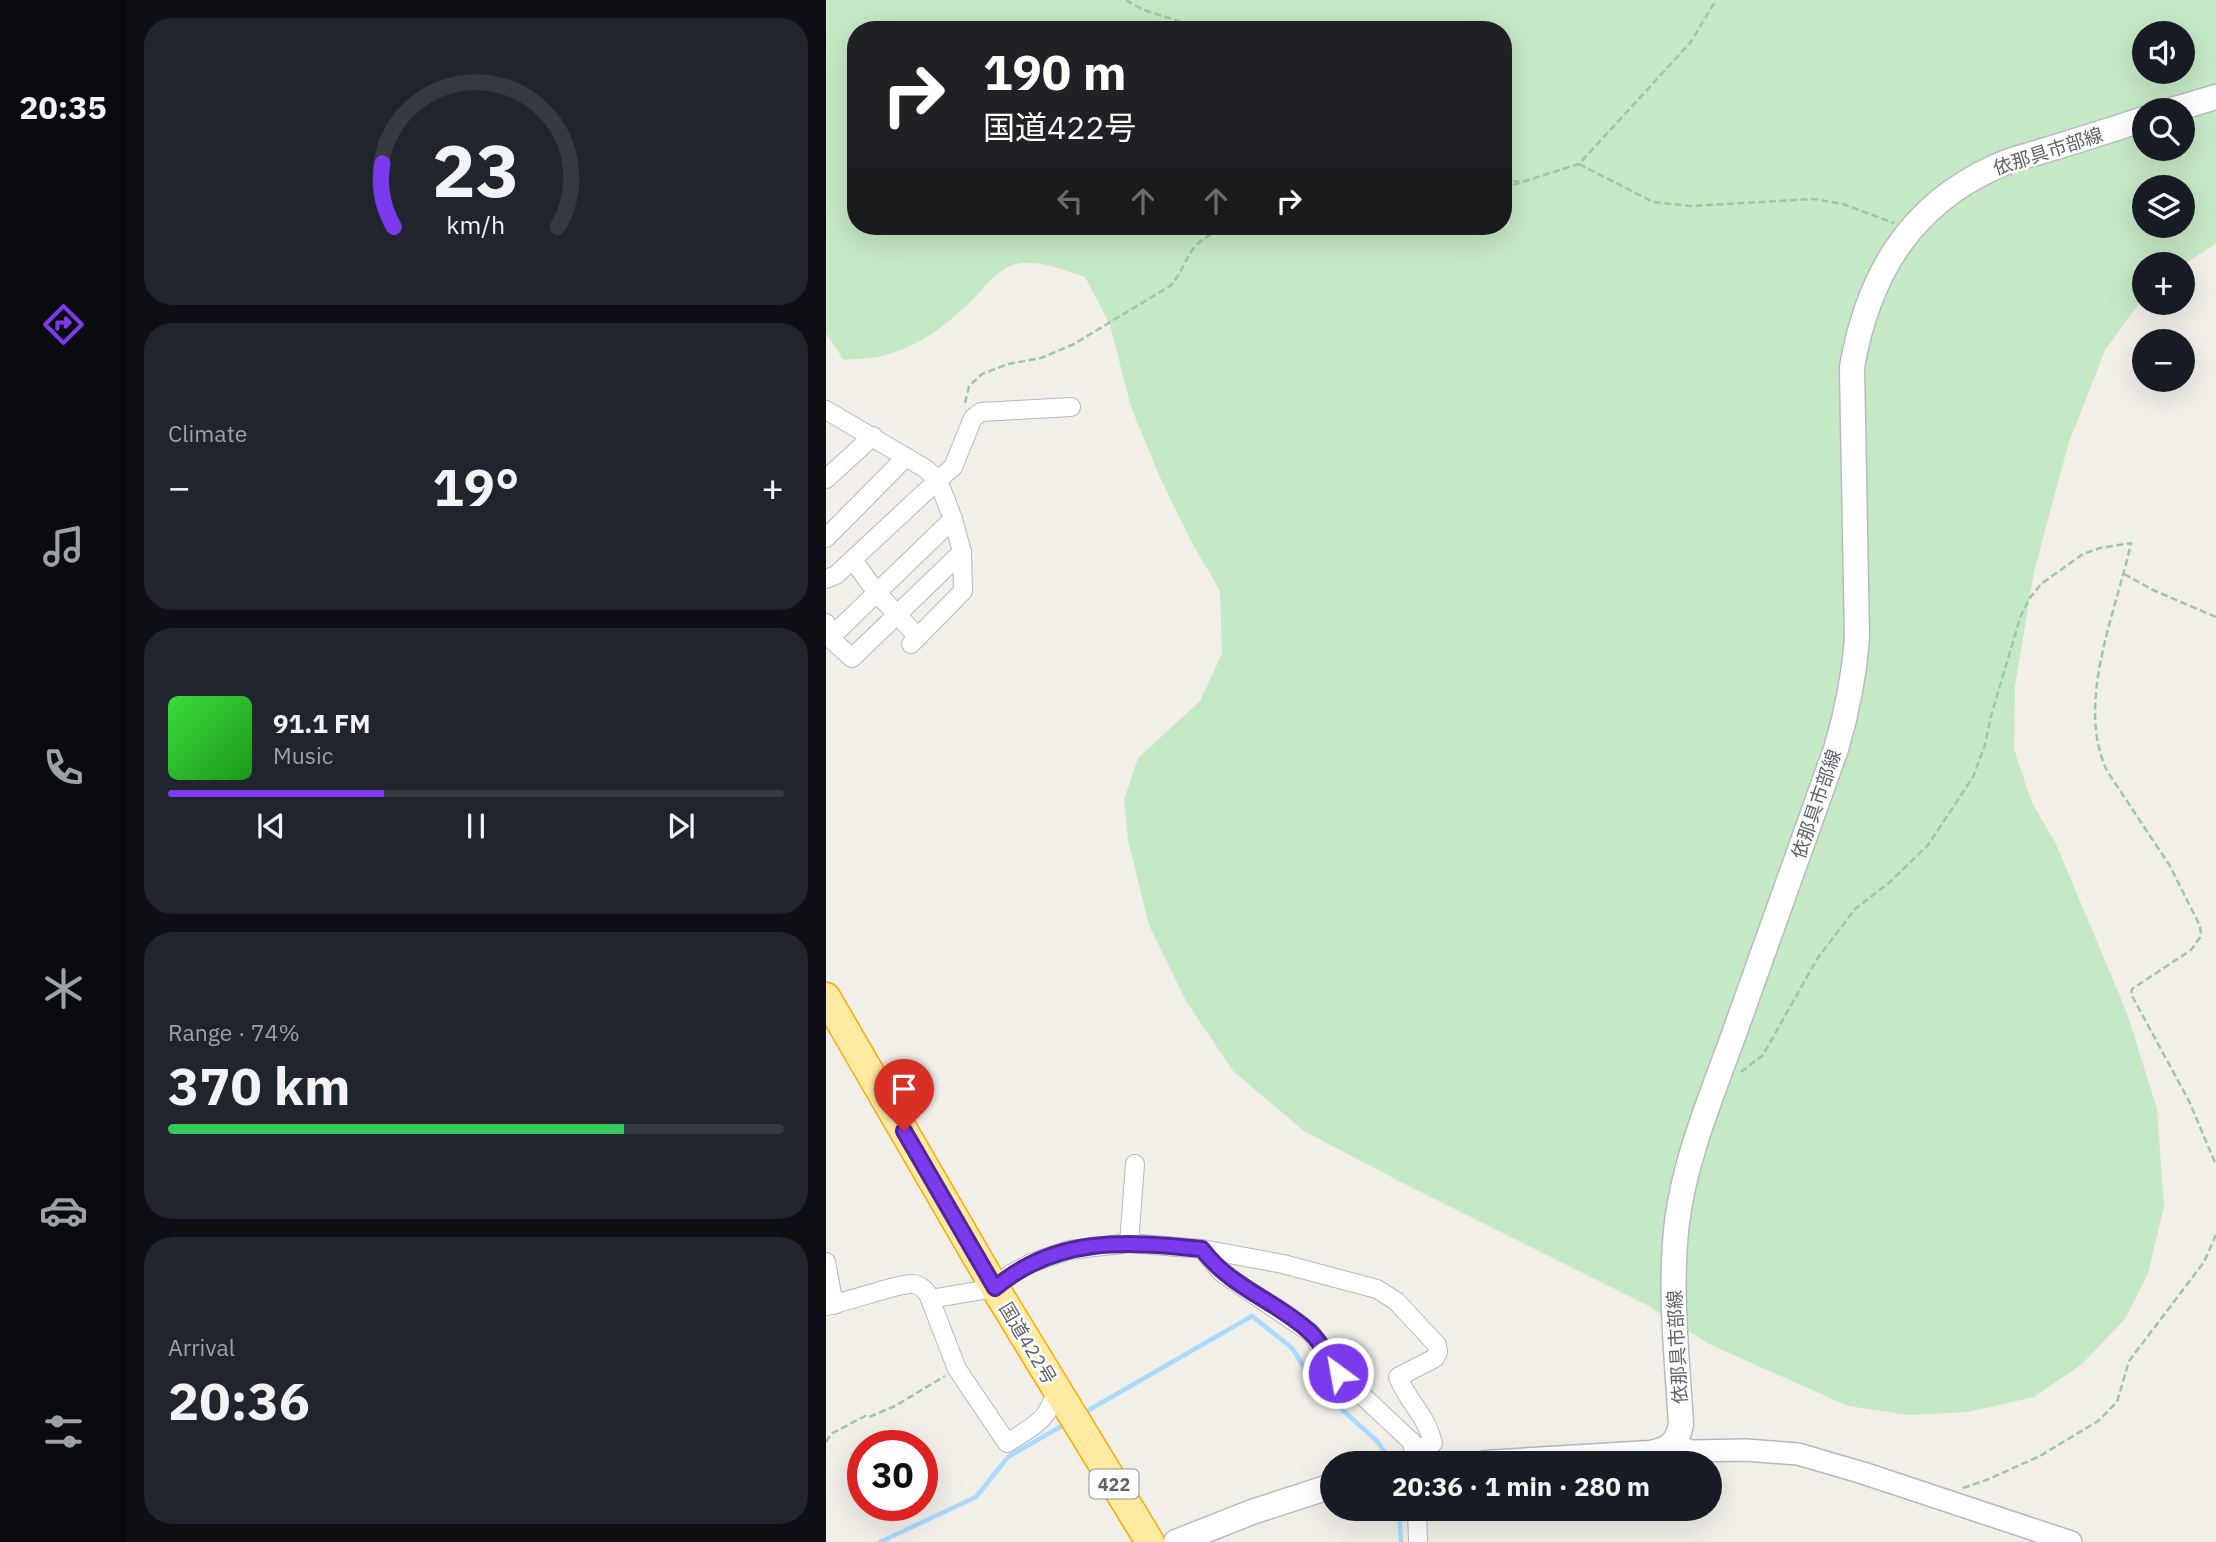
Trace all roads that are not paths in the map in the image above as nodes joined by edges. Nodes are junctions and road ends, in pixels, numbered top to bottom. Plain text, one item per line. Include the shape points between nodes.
1 (2216, 97) edge
2 (2195, 103) edge
3 (2132, 123) edge
4 (1071, 407) dead end
5 (826, 410) edge
6 (873, 436) junction
7 (906, 457) junction
8 (826, 479) edge
9 (938, 480) junction
10 (953, 519) junction
11 (826, 538) edge
12 (962, 552) junction
13 (853, 560) junction
14 (826, 576) edge
15 (877, 593) junction
16 (897, 615) junction
17 (829, 630) edge
18 (826, 997) edge
19 (1135, 1164) dead end
20 (1129, 1243) junction
21 (1202, 1249) junction
22 (826, 1262) edge
23 (995, 1288) junction
24 (930, 1299) junction
25 (830, 1306) edge
26 (1068, 1408) junction
27 (1674, 1443) junction
28 (1414, 1451) edge
29 (1423, 1451) edge
30 (1664, 1451) edge
31 (1320, 1490) edge
32 (1417, 1521) edge
33 (1150, 1542) edge
34 (1176, 1542) edge
35 (1418, 1542) edge
36 (2071, 1542) edge

1 - 2 main road
3 - 27 main road, 依那具市部線 via 1997,166 1962,183 1909,231 1869,298 1852,367 1857,639 1848,709 1686,1178 1677,1220 1674,1295 1681,1424
4 - 9 street via 981,412 973,418 953,467
5 - 6 street
6 - 7 street
6 - 8 street
7 - 9 street
7 - 11 street
9 - 10 street
9 - 13 street
10 - 12 street
10 - 15 street
12 - 16 street
12 - 16 street via 963,591 914,640
13 - 14 street via 836,575
13 - 15 street
15 - 16 street
15 - 17 street
16 - 17 street via 852,658 832,640
18 - 23 highway, 国道422号 / 422
19 - 20 street
20 - 21 street
20 - 23 street via 1050,1255
21 - 28 street via 1228,1278 1311,1333 1338,1373 1406,1435
21 - 29 street via 1377,1289 1396,1301 1437,1345 1435,1358 1398,1377 1428,1423 1433,1443
22 - 25 street
23 - 24 street
23 - 26 highway, 国道422号 / 422
24 - 25 street via 922,1287 906,1284
24 - 26 street via 957,1369 1007,1443 1048,1413
26 - 33 highway, 国道422号 / 422
27 - 30 main road
27 - 36 street via 1690,1451 1798,1454
31 - 34 main road
32 - 35 street

